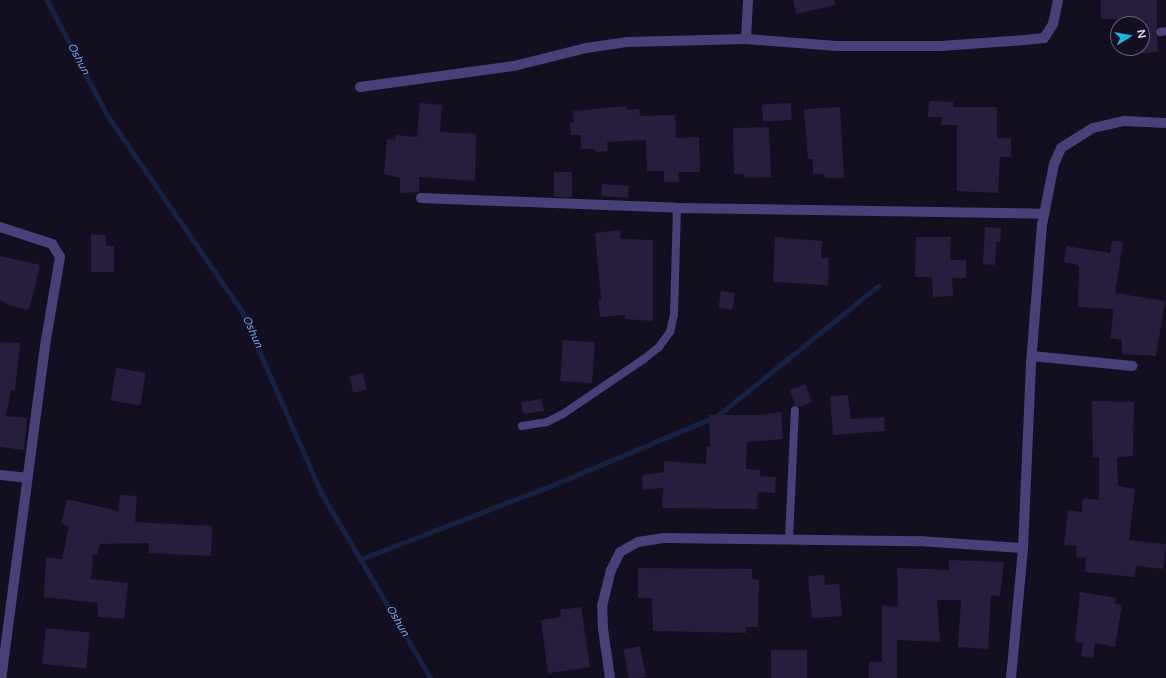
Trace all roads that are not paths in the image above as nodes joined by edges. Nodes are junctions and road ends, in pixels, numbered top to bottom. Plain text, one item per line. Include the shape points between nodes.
1 (748, 0) edge
2 (1058, 0) edge
3 (746, 39) junction
4 (360, 87) dead end
5 (1166, 122) edge
6 (421, 198) dead end
7 (677, 208) junction
8 (1043, 214) junction
9 (0, 227) edge
10 (1032, 356) junction
11 (1133, 366) dead end
12 (795, 410) dead end
13 (522, 426) dead end
14 (0, 475) edge
15 (27, 478) junction
16 (789, 540) junction
17 (1023, 548) junction
18 (1, 678) edge
19 (610, 678) edge
20 (1011, 678) edge

1 - 3 street
2 - 3 street via 1053,24 1044,38 941,46 837,46
3 - 4 street via 627,42 586,48 514,66
5 - 8 street via 1124,121 1107,124 1071,139 1061,148 1054,164
6 - 7 street
7 - 8 street
7 - 13 lane via 674,315 670,332 659,347 644,360 563,414 547,422
8 - 10 street
9 - 15 street via 52,244 60,257 44,346
10 - 11 street
10 - 17 street
12 - 16 lane
14 - 15 street
15 - 18 street
16 - 17 street via 919,541
16 - 19 street via 663,538 638,542 620,552 611,570 602,606
17 - 20 street

